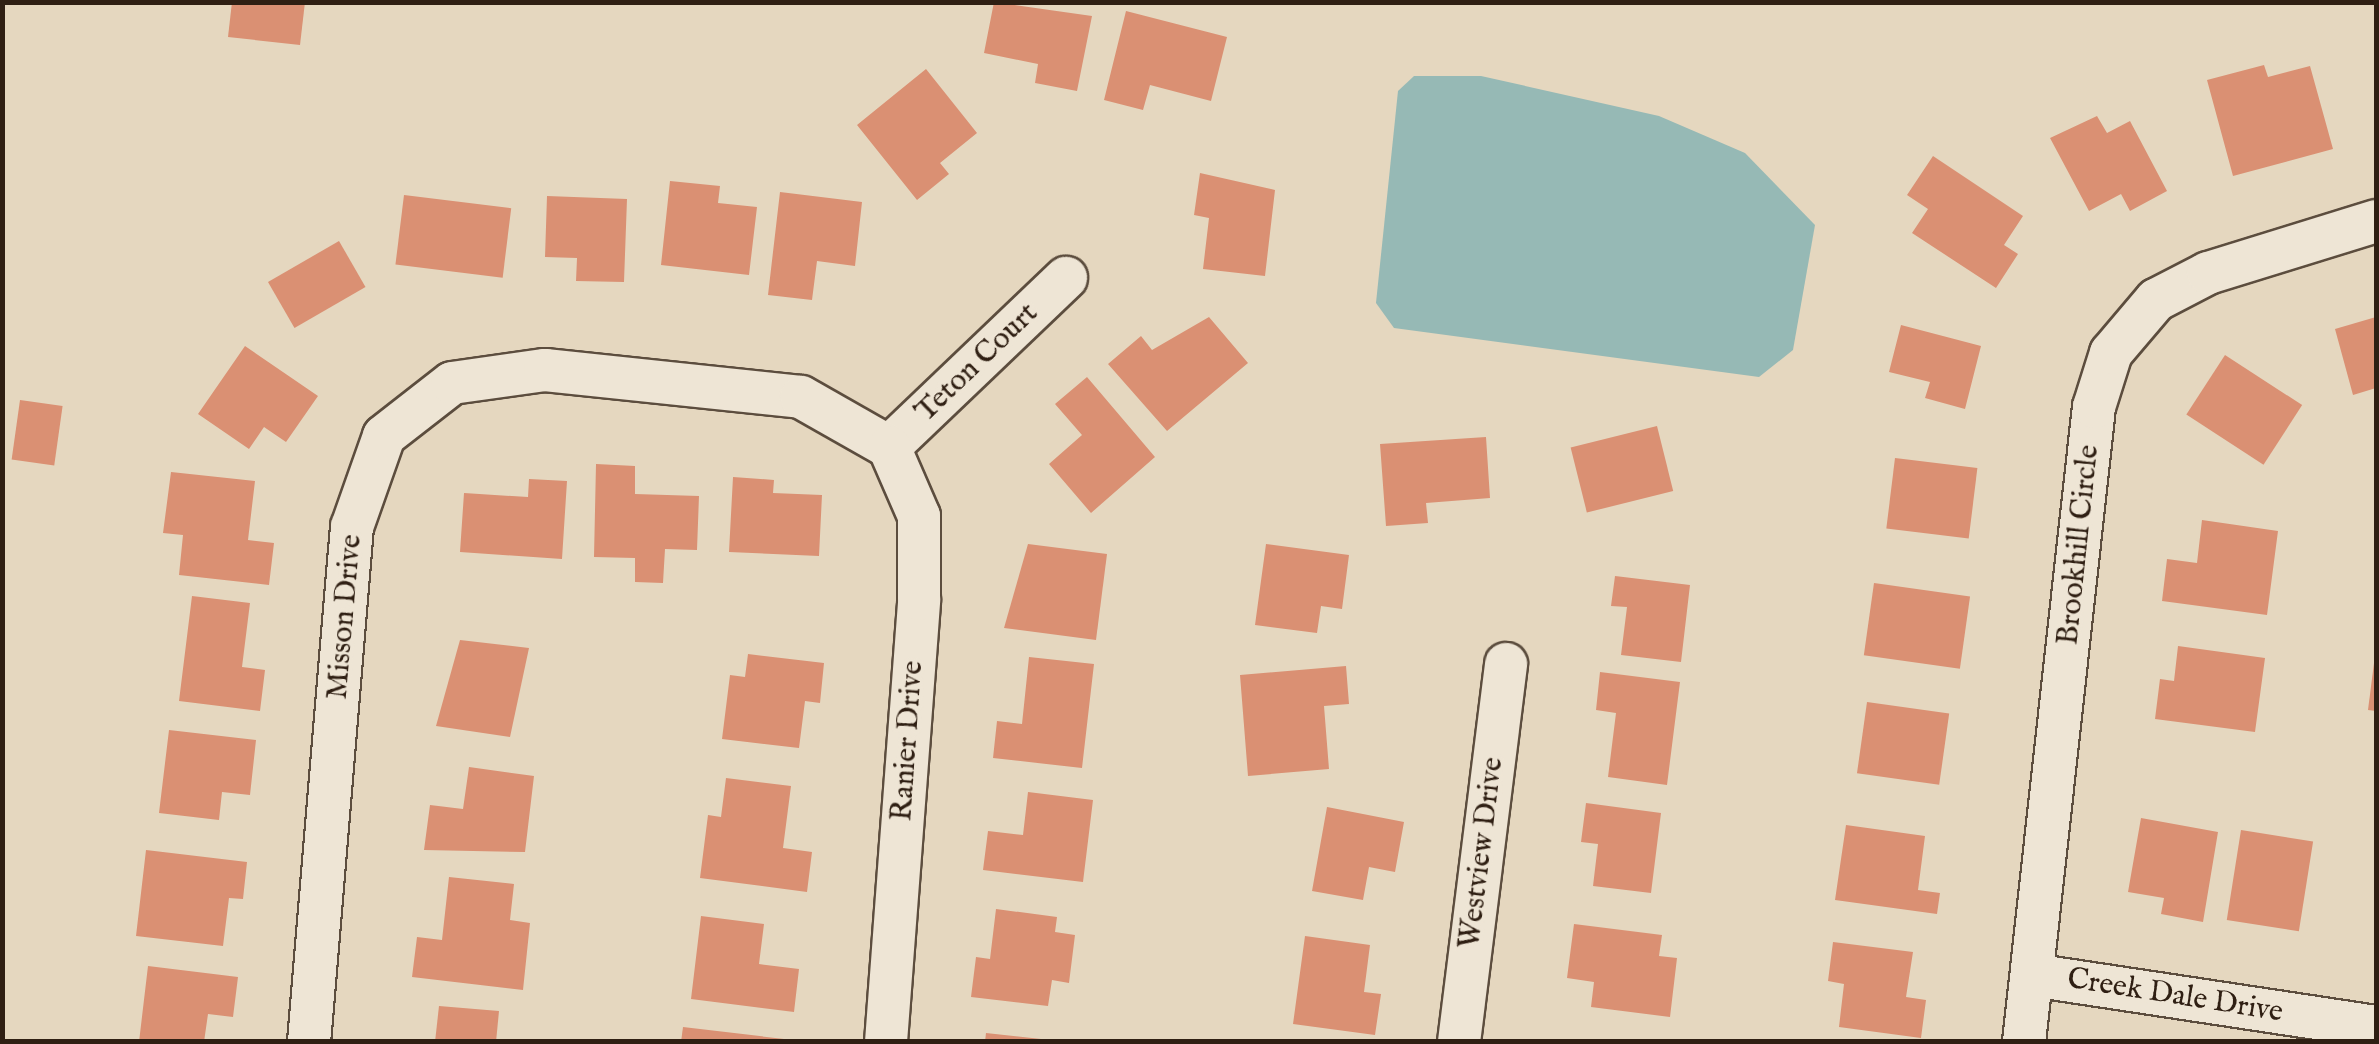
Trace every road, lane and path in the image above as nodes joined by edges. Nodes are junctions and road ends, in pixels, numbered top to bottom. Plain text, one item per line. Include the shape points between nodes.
1 (2376, 221) edge
2 (1066, 278) dead end
3 (889, 447) junction
4 (1506, 664) dead end
5 (2032, 975) junction
6 (2376, 1026) edge
7 (310, 1042) edge
8 (886, 1042) edge
9 (1459, 1042) edge
10 (2024, 1042) edge

1 - 5 street, Brookhill Circle via 2208,274 2156,300 2111,352 2094,407
2 - 3 street, Teton Court
3 - 7 street, Misson Drive via 801,397 546,370 452,383 384,436 352,527
3 - 8 street, Ranier Drive via 919,516 919,599
4 - 9 street, Westview Drive
5 - 6 street, Creek Dale Drive
5 - 10 street, Brookhill Circle

